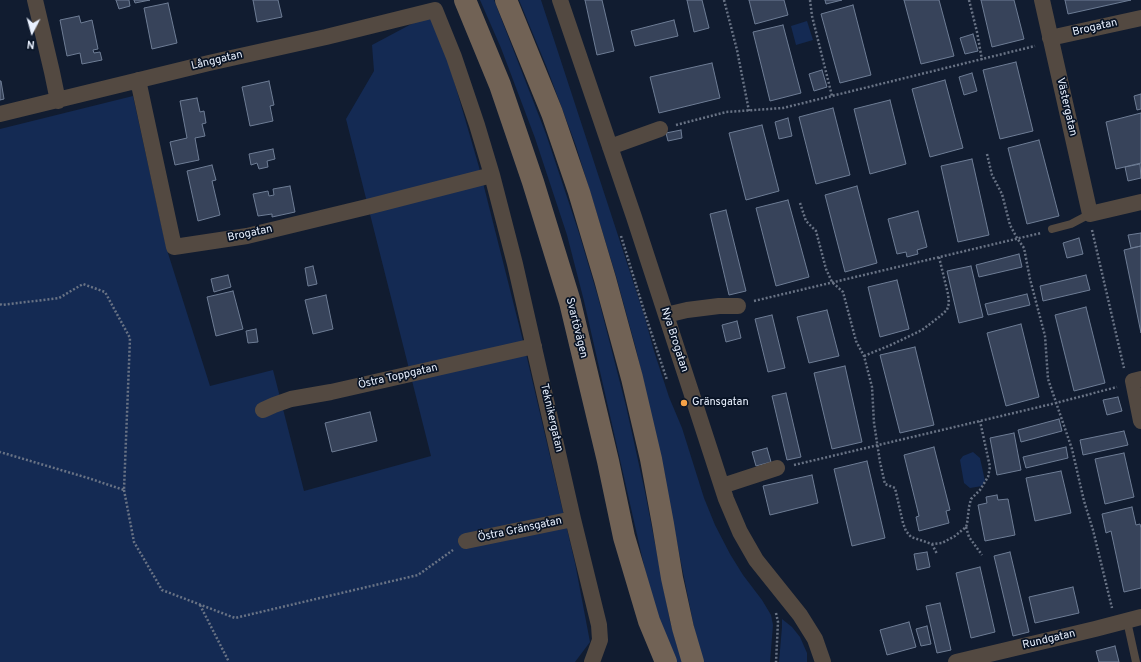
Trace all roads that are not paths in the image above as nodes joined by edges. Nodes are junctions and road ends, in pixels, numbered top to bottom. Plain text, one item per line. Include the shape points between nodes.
1 (35, 0) edge
2 (465, 0) edge
3 (506, 0) edge
4 (560, 0) edge
5 (1042, 0) edge
6 (434, 10) joint
7 (1141, 18) edge
8 (1046, 42) junction
9 (138, 80) junction
10 (58, 101) junction
11 (0, 114) edge
12 (660, 129) road end
13 (610, 147) junction
14 (492, 174) junction
15 (1141, 202) edge
16 (1090, 214) junction
17 (1052, 230) road end
18 (738, 306) road end
19 (666, 315) junction
20 (534, 346) junction
21 (1132, 382) edge
22 (263, 410) dead end
23 (1141, 421) edge
24 (777, 468) road end
25 (722, 486) junction
26 (573, 519) junction
27 (466, 541) road end
28 (1134, 619) edge
29 (592, 662) edge
30 (666, 662) edge
31 (693, 662) edge
32 (823, 662) edge
33 (956, 662) edge
34 (1136, 662) edge

1 - 10 street
2 - 30 main road, Svartövägen via 500,85 570,302 624,537 649,620
3 - 31 main road via 552,113 605,279 651,459 672,578
4 - 13 street, Nya Brogatan
5 - 8 street, Västergatan
6 - 9 street, Långgatan
6 - 14 street, Teknikergatan via 454,57
7 - 8 street, Brogatan
8 - 16 street, Västergatan
9 - 10 street, Långgatan
9 - 14 street, Brogatan via 174,247 247,236
10 - 11 street, Långgatan
12 - 13 street
13 - 19 street, Nya Brogatan
14 - 20 street, Teknikergatan
15 - 16 street
16 - 17 lane
18 - 19 street via 687,310
19 - 25 street, Nya Brogatan
20 - 22 street, Östra Toppgatan via 291,399
20 - 26 street, Teknikergatan
21 - 23 street
24 - 25 street
25 - 32 street, Nya Brogatan via 740,532 756,560 800,615 815,639
26 - 27 street, Östra Gränsgatan
26 - 29 street, Teknikergatan via 599,625 600,640
28 - 33 street, Rundgatan
28 - 34 lane

